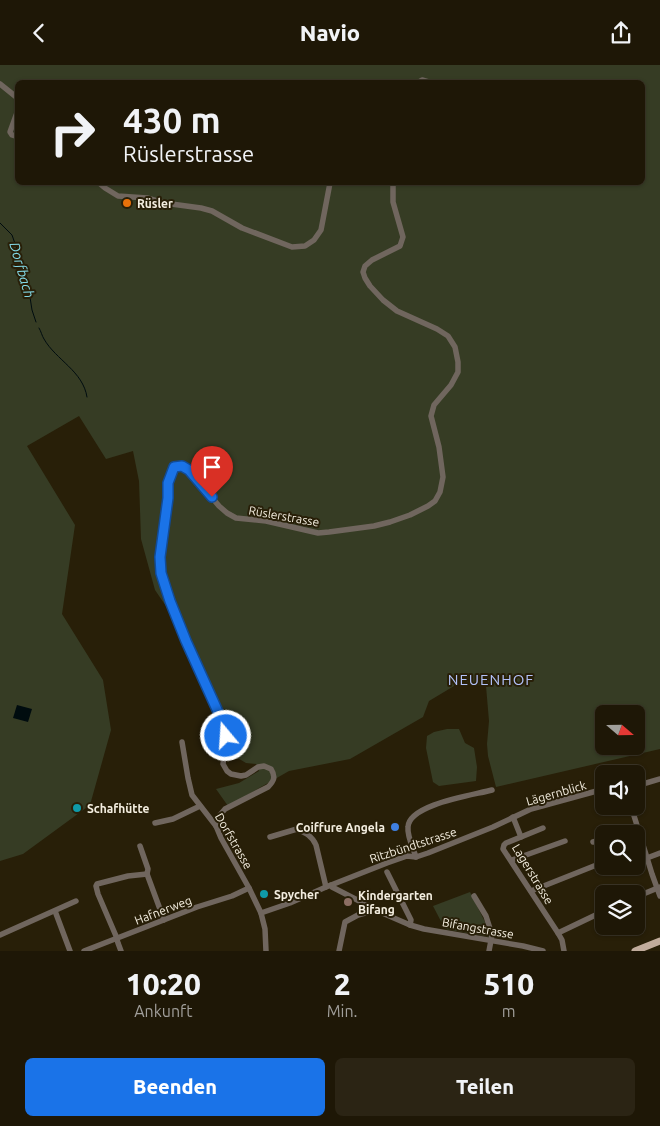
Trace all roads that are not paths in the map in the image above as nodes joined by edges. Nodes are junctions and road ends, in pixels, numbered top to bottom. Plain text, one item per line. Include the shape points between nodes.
1 (0, 84) edge
2 (15, 96) edge
3 (15, 118) edge
4 (15, 136) edge
5 (101, 185) edge
6 (330, 185) edge
7 (393, 185) edge
8 (182, 742) dead end
9 (660, 779) edge
10 (645, 783) edge
11 (492, 790) dead end
12 (595, 791) edge
13 (200, 806) junction
14 (513, 817) junction
15 (155, 823) dead end
16 (216, 826) junction
17 (543, 828) dead end
18 (270, 837) dead end
19 (521, 837) junction
20 (565, 841) dead end
21 (140, 847) dead end
22 (645, 853) edge
23 (660, 853) edge
24 (416, 857) junction
25 (647, 858) junction
26 (512, 860) junction
27 (595, 866) edge
28 (387, 873) dead end
29 (147, 874) junction
30 (328, 886) junction
31 (249, 888) junction
32 (659, 888) edge
33 (530, 891) junction
34 (645, 893) edge
35 (474, 896) dead end
36 (660, 896) edge
37 (76, 901) dead end
38 (54, 911) junction
39 (372, 911) junction
40 (261, 913) junction
41 (595, 915) edge
42 (164, 920) junction
43 (410, 925) junction
44 (558, 933) junction
45 (0, 935) edge
46 (117, 938) junction
47 (491, 941) junction
48 (660, 941) edge
49 (70, 951) edge
50 (84, 951) edge
51 (121, 951) edge
52 (266, 951) edge
53 (339, 951) edge
54 (489, 951) edge
55 (543, 951) edge
56 (564, 951) edge
57 (635, 951) edge

1 - 2 street
3 - 4 street via 10,132
5 - 6 street via 118,196 147,198 212,211 242,228 292,247 305,246 319,234
7 - 16 street, Rüslerstrasse via 393,202 402,242 372,260 363,272 370,286 397,311 437,329 448,336 455,347 458,371 434,405 431,416 443,477 435,501 390,522 318,533 236,518 227,513 182,466 174,467 168,483 161,573 186,641 227,734 224,764 227,771 236,776 264,766 274,773 273,782 268,787 225,809 216,820
8 - 13 street, Dorfstrasse via 192,795
9 - 10 street
11 - 24 street via 442,802 416,814 407,829
12 - 14 street, Lägernblick
13 - 15 street via 173,819
13 - 16 street, Dorfstrasse
14 - 19 street
14 - 24 street, Ritzbündtstrasse
16 - 31 street, Dorfstrasse
17 - 19 street, Lagerstrasse
18 - 30 street via 297,829 309,835 316,845
19 - 26 street, Lagerstrasse via 504,845 503,849
20 - 26 street
21 - 29 street
22 - 25 street
23 - 25 street
24 - 30 street, Ritzbündtstrasse via 407,856
25 - 32 street
26 - 33 street, Lagerstrasse
27 - 33 street
28 - 43 street
29 - 42 street
29 - 46 street via 96,886
30 - 39 street, Bifangstrasse via 369,906
30 - 40 street
31 - 40 street, Dorfstrasse
31 - 42 street, Hafnerweg
32 - 34 street
32 - 36 street
33 - 44 street, Lagerstrasse
35 - 47 street via 486,916
37 - 38 street
38 - 45 street
38 - 49 street
39 - 43 street, Bifangstrasse
39 - 53 street via 346,922
40 - 52 street, Dorfstrasse
41 - 44 street
42 - 46 street, Hafnerweg
43 - 47 street, Bifangstrasse
44 - 56 street, Lagerstrasse
46 - 50 street, Hafnerweg
46 - 51 street
47 - 54 street
47 - 55 street, Bifangstrasse
48 - 57 main road

